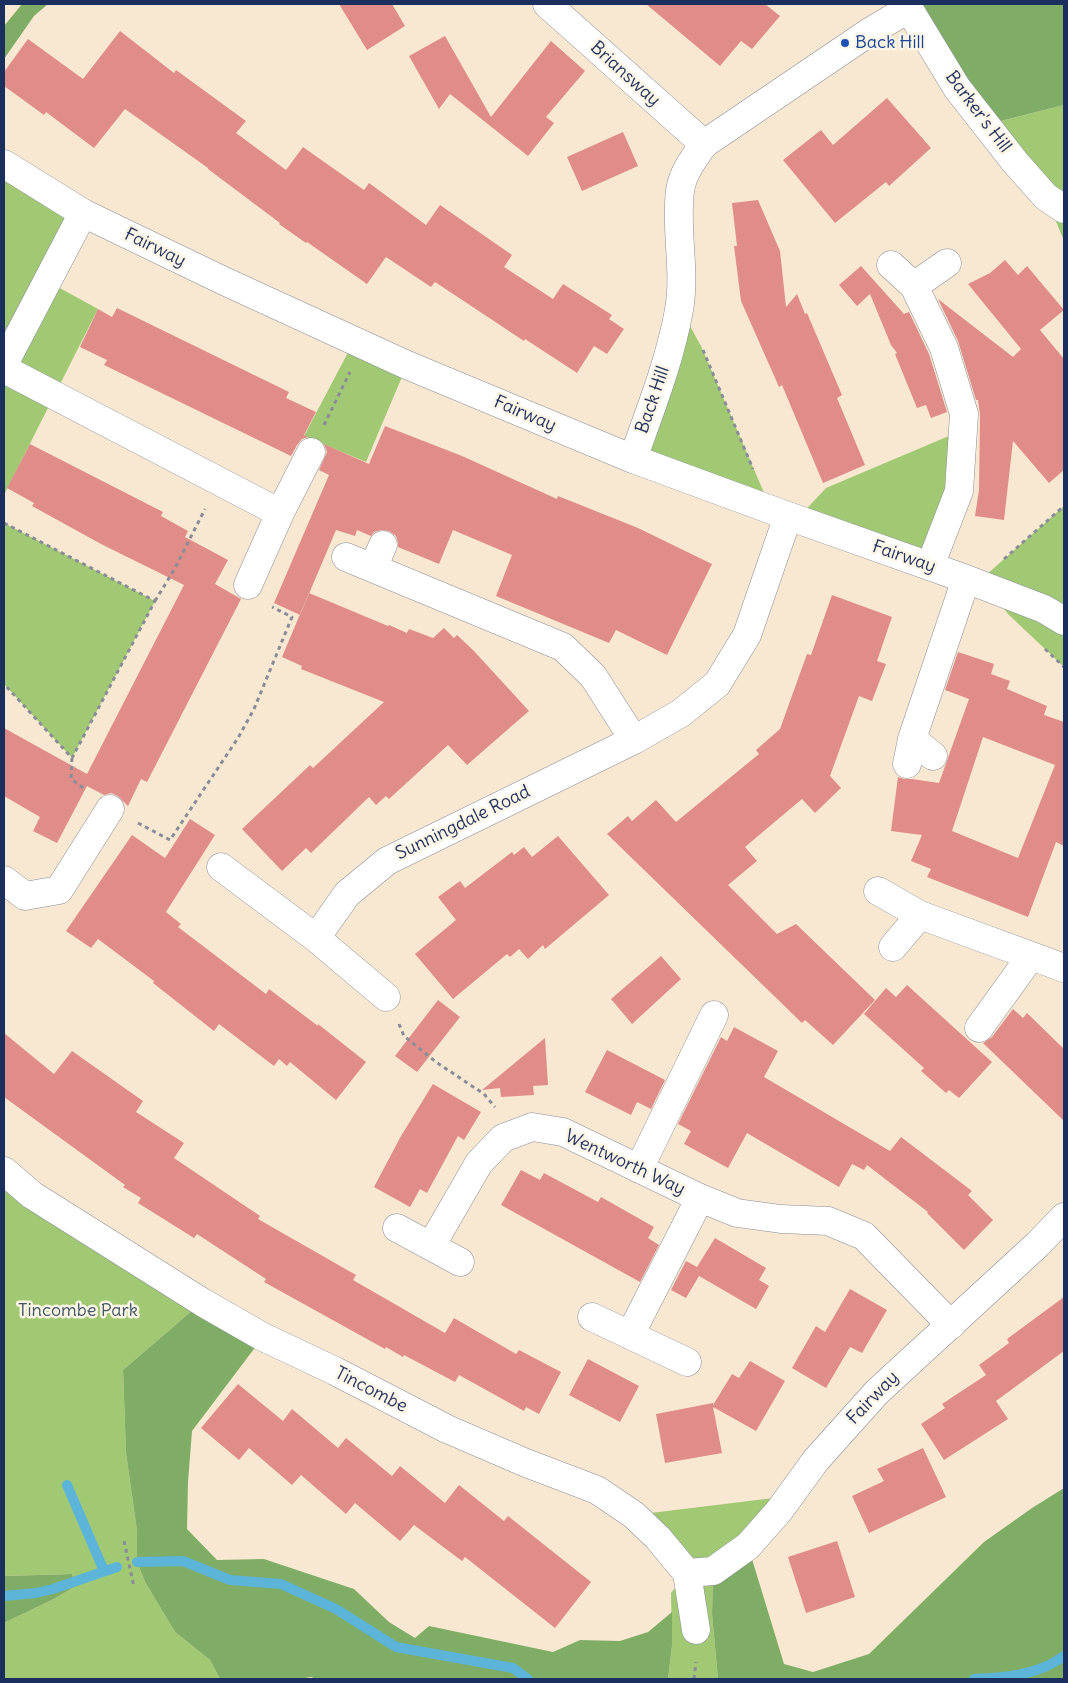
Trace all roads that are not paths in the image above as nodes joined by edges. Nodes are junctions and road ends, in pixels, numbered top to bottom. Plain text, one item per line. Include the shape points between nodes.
1 (547, 4) edge
2 (907, 6) edge
3 (704, 144) junction
4 (4, 164) edge
5 (1064, 209) edge
6 (83, 213) junction
7 (946, 263) dead end
8 (891, 265) dead end
9 (914, 286) junction
10 (4, 364) edge
11 (4, 369) edge
12 (311, 452) road end
13 (633, 459) junction
14 (280, 513) junction
15 (779, 513) junction
16 (346, 558) dead end
17 (930, 566) junction
18 (972, 581) junction
19 (248, 585) road end
20 (1064, 621) edge
21 (634, 740) junction
22 (917, 753) dead end
23 (110, 809) road end
24 (221, 867) dead end
25 (4, 880) edge
26 (878, 891) dead end
27 (920, 915) junction
28 (316, 938) junction
29 (893, 946) dead end
30 (1031, 956) junction
31 (1064, 968) edge
32 (386, 997) road end
33 (714, 1015) dead end
34 (979, 1028) dead end
35 (4, 1170) edge
36 (639, 1170) junction
37 (700, 1198) junction
38 (1064, 1217) edge
39 (397, 1228) dead end
40 (431, 1246) junction
41 (460, 1262) dead end
42 (592, 1317) dead end
43 (951, 1325) junction
44 (630, 1335) junction
45 (688, 1362) dead end
46 (687, 1573) junction
47 (696, 1630) dead end

1 - 3 street, Briansway
2 - 3 street, Back Hill
2 - 5 street, Barker's Hill via 957,88 1046,197
3 - 13 street, Back Hill via 689,166 680,190 680,308 670,353
4 - 6 street, Fairway
6 - 10 street
6 - 13 street, Fairway via 365,346
7 - 9 street
8 - 9 street
9 - 17 street via 944,348 964,414 958,491
11 - 14 street
12 - 14 street
13 - 15 street, Fairway
14 - 19 street
15 - 17 street, Fairway
15 - 21 street, Sunningdale Road via 747,636 717,684 681,713
16 - 21 street via 378,556 563,647 593,676
17 - 18 street, Fairway
18 - 20 street, Fairway via 1044,609
18 - 22 street
21 - 28 street, Sunningdale Road via 387,860 347,894
23 - 25 street via 59,890 25,896
24 - 28 street
26 - 27 street
27 - 29 street
27 - 30 street
28 - 32 street
30 - 31 street
30 - 34 street
33 - 36 street
35 - 46 street, Tincombe via 32,1195 263,1337 447,1428 597,1490 634,1515
36 - 37 street, Wentworth Way
36 - 40 street, Wentworth Way via 563,1132 532,1127 516,1132 503,1138 479,1163
37 - 43 street, Wentworth Way via 737,1213 828,1221 864,1236
37 - 44 street, Wentworth Way
38 - 43 street, Fairway
39 - 40 street
40 - 41 street
42 - 44 street
43 - 46 street, Fairway via 876,1392 816,1460 779,1511 748,1546 713,1571
44 - 45 street
46 - 47 street

